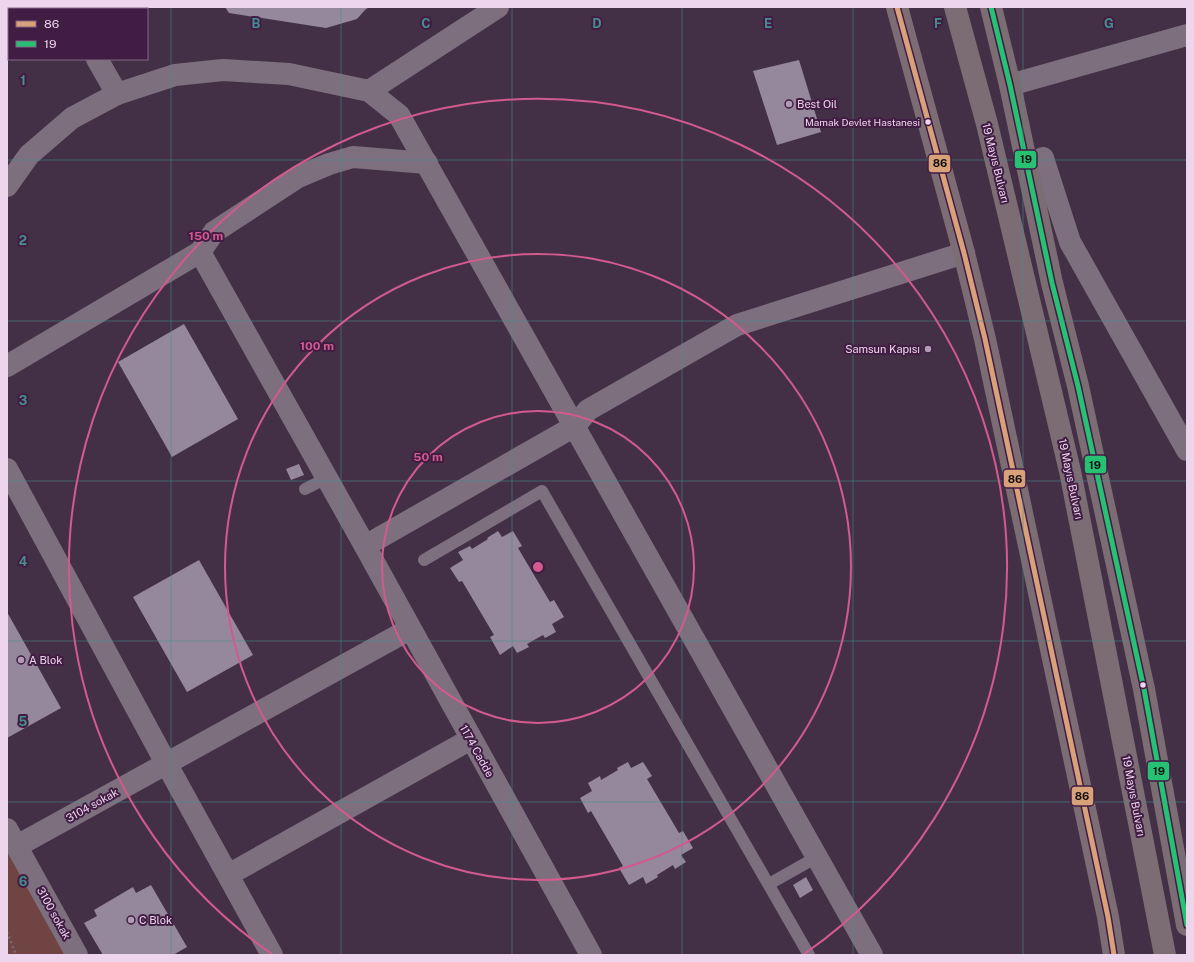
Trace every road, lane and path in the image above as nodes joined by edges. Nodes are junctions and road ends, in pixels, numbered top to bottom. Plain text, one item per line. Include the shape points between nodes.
1 (498, 7) edge
2 (897, 7) edge
3 (955, 7) edge
4 (991, 7) edge
5 (1187, 35) edge
6 (98, 60) edge
7 (1010, 85) junction
8 (369, 91) junction
9 (117, 94) junction
10 (1043, 158) dead end
11 (427, 163) junction
12 (7, 186) edge
13 (200, 252) junction
14 (964, 253) junction
15 (7, 366) edge
16 (575, 426) junction
17 (1187, 450) edge
18 (7, 469) edge
19 (327, 478) junction
20 (305, 489) dead end
21 (365, 546) junction
22 (424, 560) dead end
23 (410, 629) junction
24 (1118, 716) junction
25 (471, 739) junction
26 (166, 763) junction
27 (12, 837) edge
28 (817, 857) junction
29 (228, 875) junction
30 (769, 884) junction
31 (1185, 900) edge
32 (1187, 925) edge
33 (7, 932) edge
34 (16, 955) edge
35 (77, 955) edge
36 (272, 955) edge
37 (591, 955) edge
38 (809, 955) edge
39 (872, 955) edge
40 (1114, 955) edge
41 (1165, 955) edge

1 - 8 street
2 - 14 highway
3 - 24 highway, 19 Mayıs Bulvarı via 987,124 1070,471
4 - 7 highway
5 - 7 street
6 - 9 street
7 - 31 highway via 1144,689
8 - 9 street via 289,74 223,70 175,74
8 - 11 street via 399,115
9 - 12 street via 72,118 29,156
10 - 17 street via 1070,242
11 - 13 street via 353,157 329,164 298,177 214,232
11 - 16 street
13 - 15 street
13 - 19 street, 1174 Cadde
14 - 16 street via 737,325 588,410
14 - 40 highway via 985,339
16 - 21 street
16 - 28 street
18 - 26 street
19 - 20 lane
19 - 21 street, 1174 Cadde
21 - 23 street, 1174 Cadde
22 - 30 lane via 542,491
23 - 25 street, 1174 Cadde
23 - 26 street, 3104 sokak
24 - 32 highway
24 - 41 highway, 19 Mayıs Bulvarı
25 - 29 street
25 - 37 street, 1174 Cadde
26 - 27 street, 3104 sokak
26 - 29 street
27 - 35 street, 3100 sokak
28 - 30 lane
28 - 39 street
29 - 36 street
30 - 38 lane
31 - 32 highway
33 - 34 path

